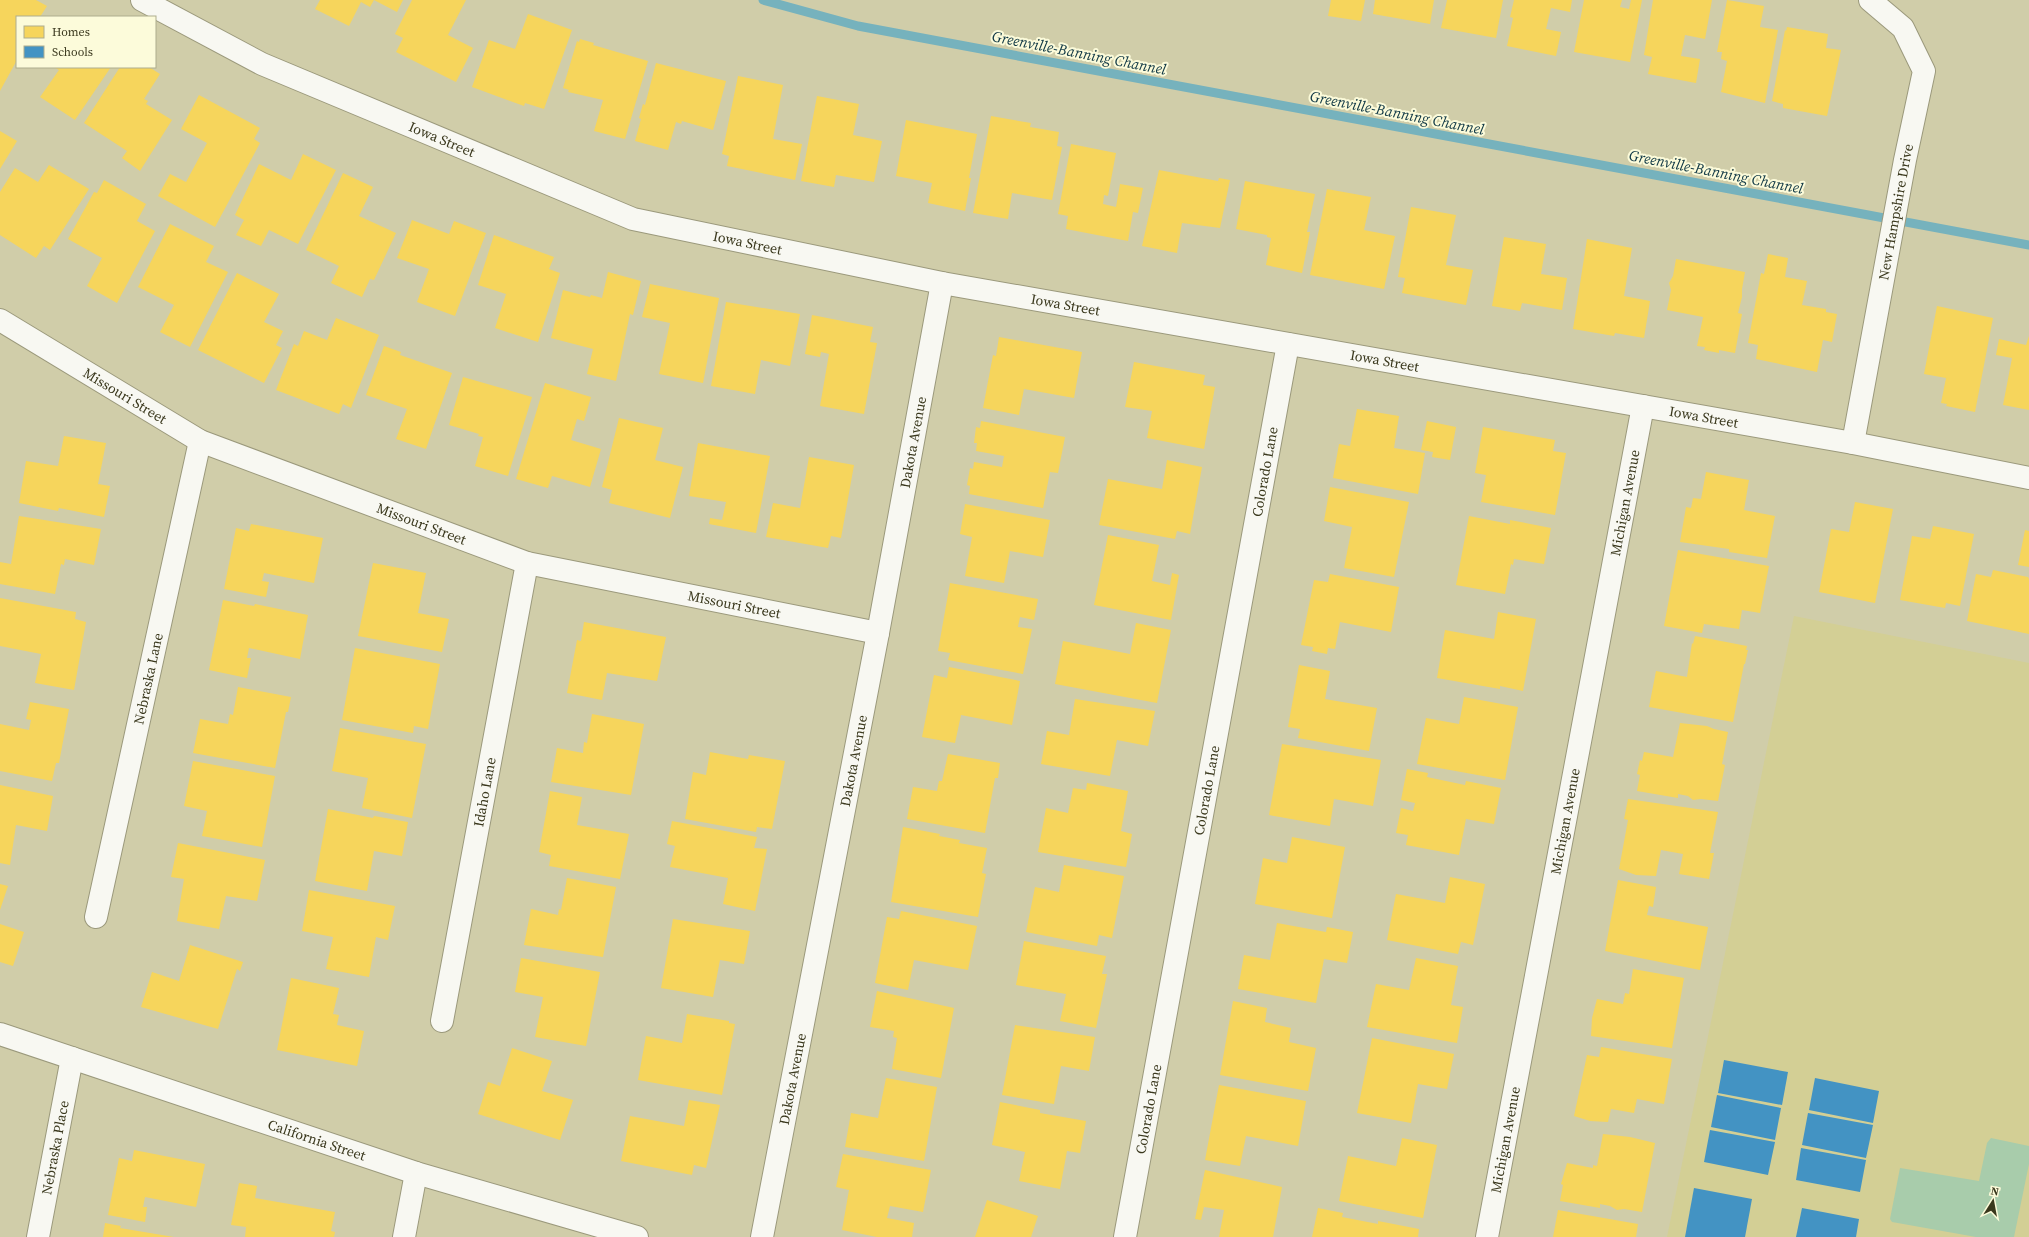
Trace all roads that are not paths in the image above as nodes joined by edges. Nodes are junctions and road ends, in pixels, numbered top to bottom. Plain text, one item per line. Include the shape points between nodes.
1 (142, 0) edge
2 (1870, 0) edge
3 (942, 283) junction
4 (0, 320) edge
5 (1288, 344) junction
6 (1642, 406) junction
7 (200, 441) junction
8 (1853, 443) junction
9 (2029, 478) edge
10 (527, 563) junction
11 (878, 633) junction
12 (96, 917) dead end
13 (442, 1022) dead end
14 (0, 1034) edge
15 (72, 1058) junction
16 (416, 1173) junction
17 (38, 1237) edge
18 (404, 1237) edge
19 (637, 1237) edge
20 (762, 1237) edge
21 (1125, 1237) edge
22 (1486, 1237) edge

1 - 3 street, Iowa Street via 262,64 633,219
2 - 8 street, New Hampshire Drive via 1903,28 1924,71
3 - 5 street, Iowa Street
3 - 11 street, Dakota Avenue
4 - 7 street, Missouri Street
5 - 6 street, Iowa Street
5 - 21 street, Colorado Lane
6 - 8 street, Iowa Street
6 - 22 street, Michigan Avenue
7 - 10 street, Missouri Street
7 - 12 street, Nebraska Lane
8 - 9 street, Iowa Street
10 - 11 street, Missouri Street
10 - 13 street, Idaho Lane
11 - 20 street, Dakota Avenue
14 - 15 street, California Street
15 - 16 street, California Street
15 - 17 street, Nebraska Place
16 - 18 street
16 - 19 street, California Street

